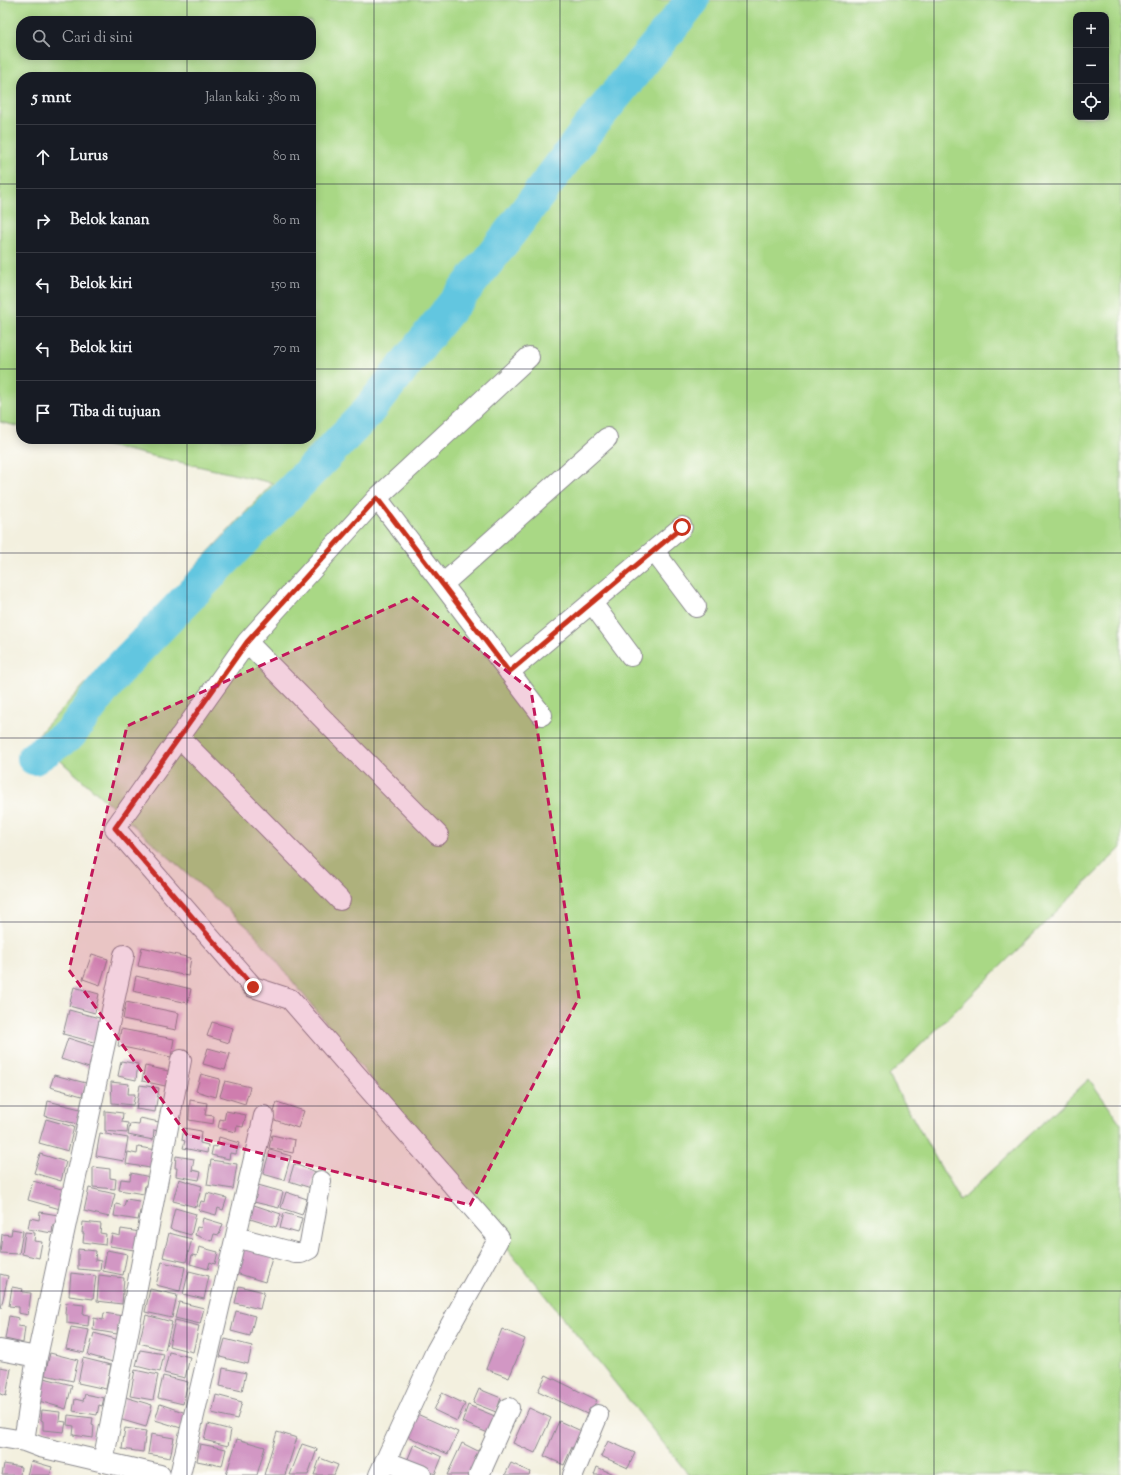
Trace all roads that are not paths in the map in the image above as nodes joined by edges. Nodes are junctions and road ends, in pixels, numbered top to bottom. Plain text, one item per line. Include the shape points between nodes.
1 (529, 357) dead end
2 (607, 438) dead end
3 (377, 498) junction
4 (682, 527) dead end
5 (654, 551) junction
6 (443, 584) junction
7 (592, 603) junction
8 (696, 607) dead end
9 (247, 642) junction
10 (631, 656) dead end
11 (509, 672) junction
12 (542, 715) dead end
13 (179, 737) junction
14 (438, 835) dead end
15 (340, 900) dead end
16 (124, 955) dead end
17 (181, 1060) dead end
18 (264, 1116) dead end
19 (321, 1181) dead end
20 (236, 1237) junction
21 (0, 1350) edge
22 (37, 1356) junction
23 (509, 1408) dead end
24 (598, 1415) dead end
25 (0, 1437) edge
26 (24, 1441) junction
27 (103, 1462) junction
28 (382, 1468) edge
29 (160, 1475) edge
30 (180, 1475) edge
31 (421, 1475) edge
32 (479, 1475) edge
33 (573, 1475) edge

1 - 3 street
2 - 6 street
3 - 6 street
3 - 9 street
4 - 5 street
5 - 7 street
5 - 8 street
6 - 11 street
7 - 10 street
7 - 11 street
9 - 13 street
9 - 14 street
11 - 12 street
13 - 15 street
13 - 28 street via 115,828 253,987 290,999 499,1238 436,1351
16 - 22 street
17 - 27 street
18 - 20 street
19 - 20 street via 309,1249 296,1253
20 - 30 street
21 - 22 street
22 - 26 street
23 - 32 street
24 - 33 street
25 - 26 street
26 - 27 street
27 - 29 street
28 - 31 street

